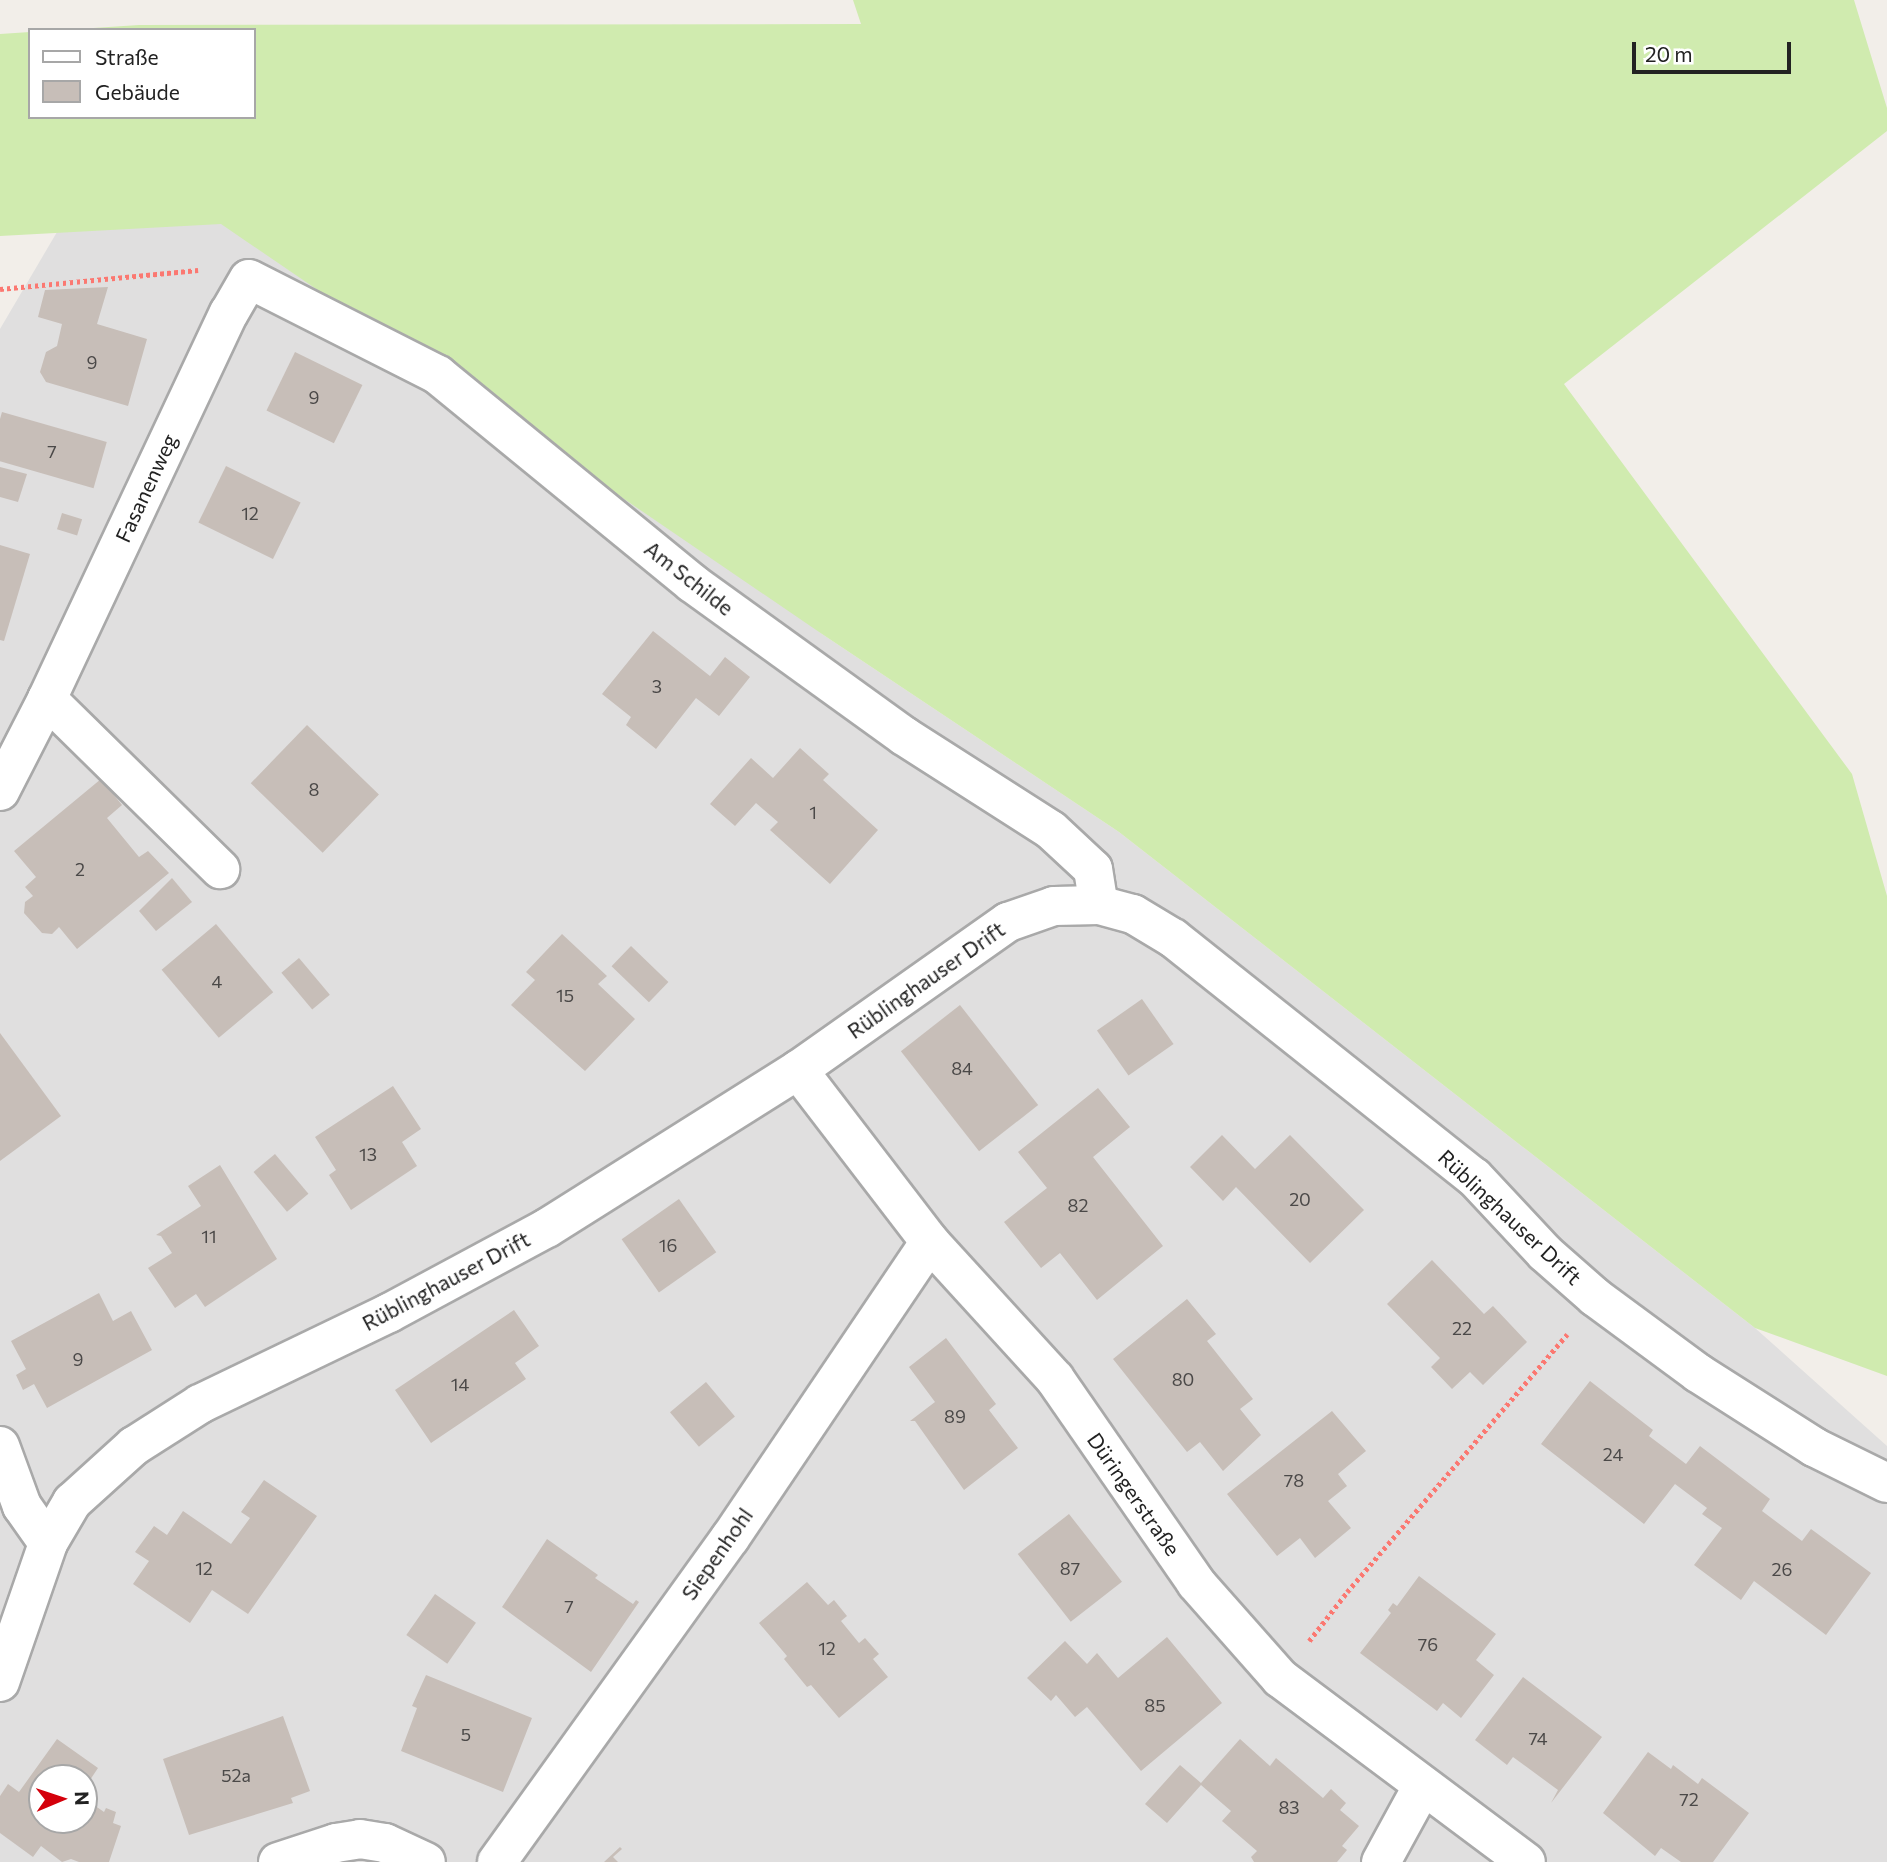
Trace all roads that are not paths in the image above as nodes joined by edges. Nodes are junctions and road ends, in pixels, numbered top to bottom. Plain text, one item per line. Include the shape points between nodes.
1 (249, 279) joint
2 (47, 699) junction
3 (0, 791) edge
4 (220, 869) dead end
5 (1099, 905) junction
6 (797, 1070) junction
7 (930, 1242) junction
8 (0, 1446) edge
9 (1887, 1483) edge
10 (48, 1544) junction
11 (0, 1682) edge
12 (1422, 1787) junction
13 (1398, 1854) edge
14 (278, 1862) edge
15 (426, 1862) edge
16 (497, 1862) edge
17 (1526, 1862) edge

1 - 2 street, Fasanenweg
1 - 5 street, Am Schilde via 438,375 692,583 904,736 1051,830 1093,869
2 - 3 street, Fasanenweg
2 - 4 street
5 - 6 street, Rüblinghauser Drift via 1054,906 1008,922
5 - 9 street, Rüblinghauser Drift via 1133,914 1173,938 1254,1000 1474,1177 1545,1253 1595,1297 1687,1365 1814,1447
6 - 7 street, Düringerstraße
6 - 10 street, Rüblinghauser Drift via 547,1228 389,1313 200,1404 134,1446 72,1502
7 - 12 street, Düringerstraße via 1055,1379 1196,1583 1280,1678
7 - 16 street, Siepenhohl via 730,1538
8 - 10 street via 22,1506
10 - 11 street, Rüblinghauser Drift
12 - 13 street
12 - 17 street, Düringerstraße
14 - 15 street via 360,1839 384,1843

